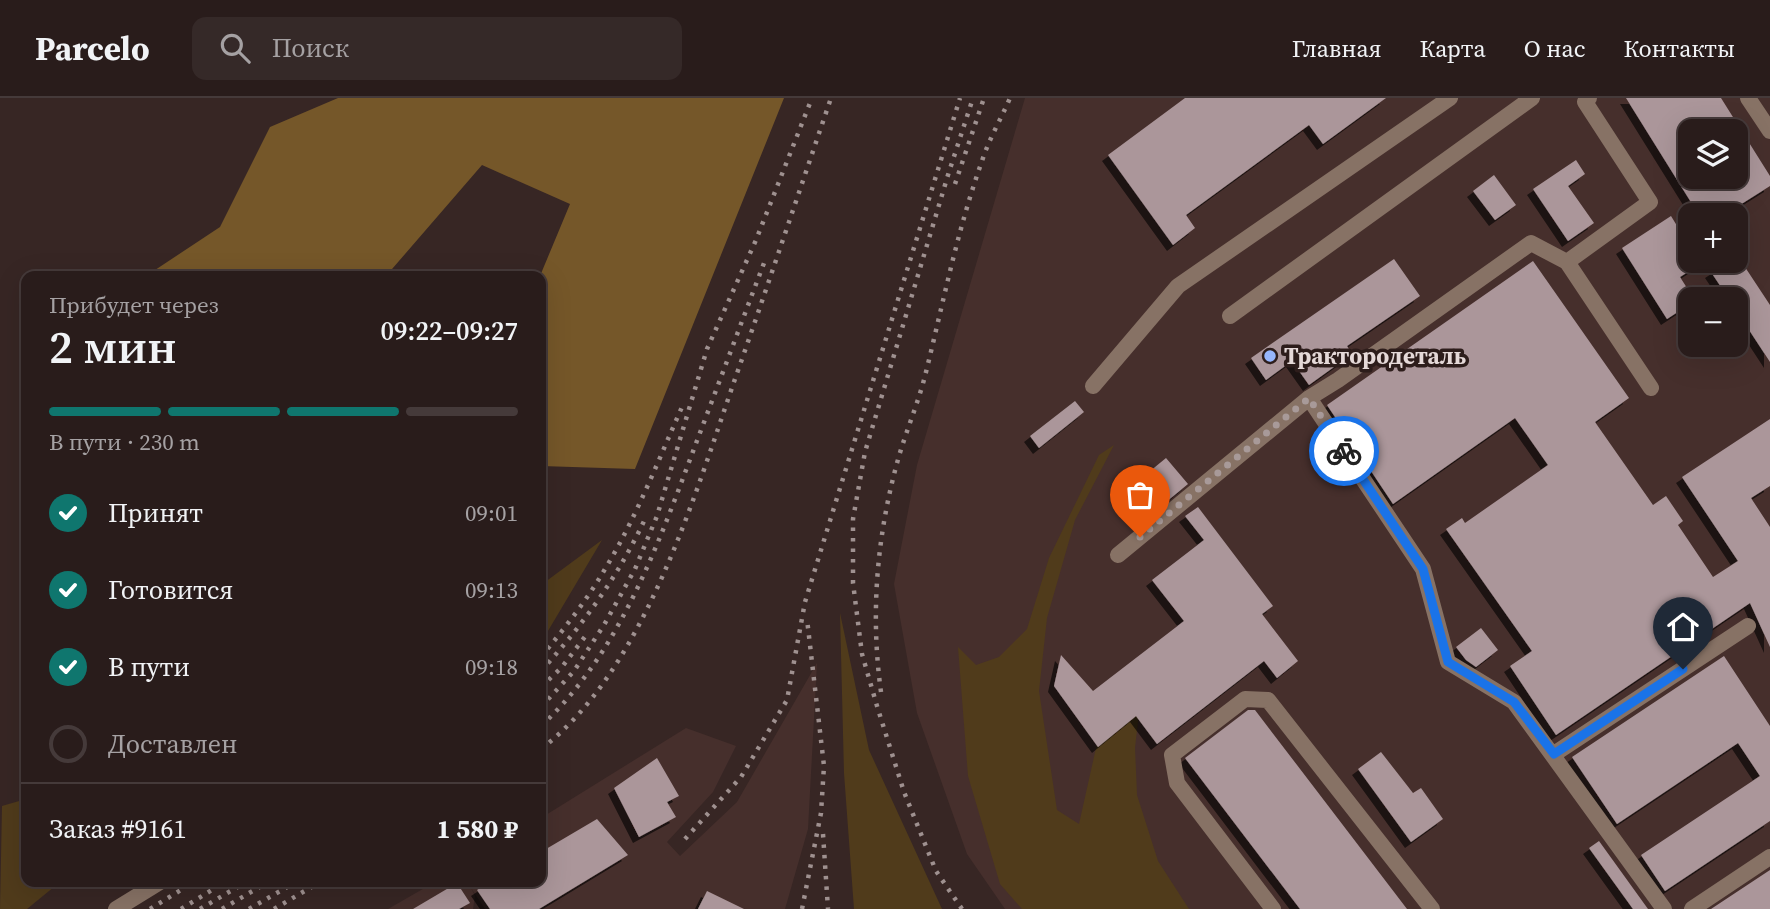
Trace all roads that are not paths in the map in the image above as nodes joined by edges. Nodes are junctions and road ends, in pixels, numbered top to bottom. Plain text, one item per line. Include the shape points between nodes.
1 (1450, 98) edge
2 (1532, 98) edge
3 (1589, 98) edge
4 (1748, 98) edge
5 (1770, 131) edge
6 (1567, 261) junction
7 (1230, 316) dead end
8 (1093, 386) dead end
9 (1651, 388) dead end
10 (1309, 398) junction
11 (1118, 555) dead end
12 (1748, 626) dead end
13 (1554, 754) junction
14 (1770, 857) edge
15 (152, 887) edge
16 (116, 909) edge
17 (1273, 909) edge
18 (1432, 909) edge
19 (1664, 909) edge
20 (1692, 909) edge

1 - 8 street via 1178,286
2 - 7 street
3 - 6 street via 1585,102 1650,202
4 - 5 street
6 - 9 street
6 - 10 street via 1531,243
10 - 11 street
10 - 13 street via 1423,569 1448,662 1514,702
12 - 13 street
13 - 19 street
14 - 20 street
15 - 16 street
17 - 18 street via 1177,783 1172,755 1245,699 1268,700

